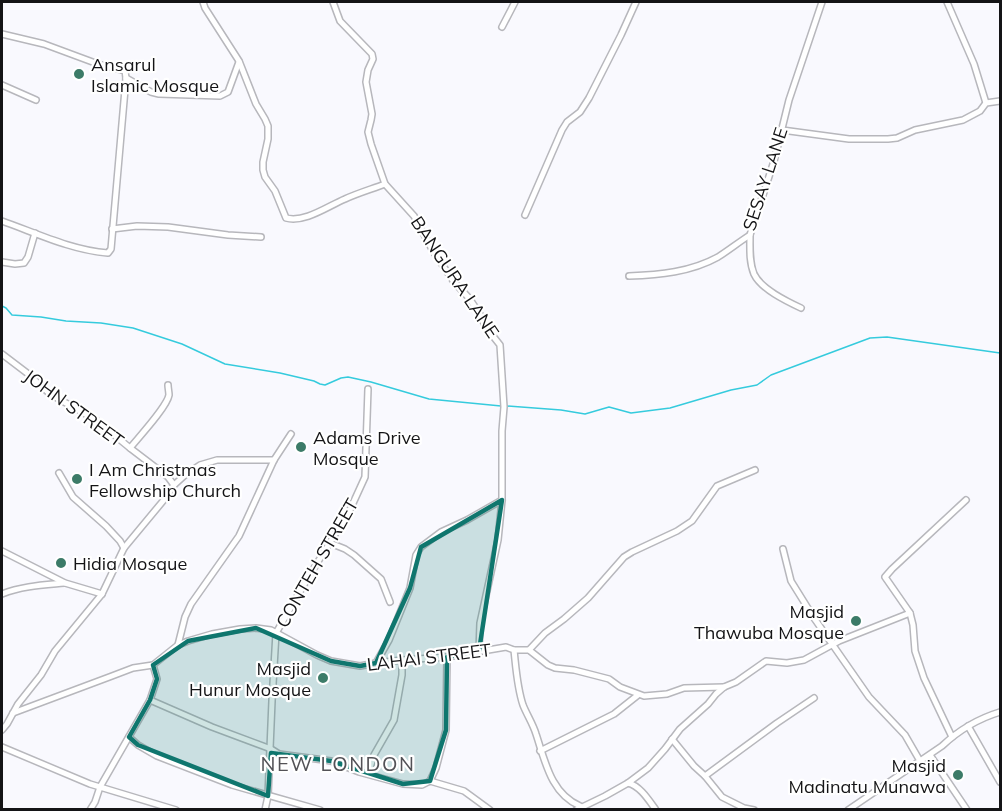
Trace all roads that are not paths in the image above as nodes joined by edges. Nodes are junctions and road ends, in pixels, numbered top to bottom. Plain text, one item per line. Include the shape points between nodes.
1 (203, 2) edge
2 (333, 2) edge
3 (515, 2) edge
4 (636, 2) edge
5 (822, 2) edge
6 (946, 2) edge
7 (502, 27) dead end
8 (2, 34) edge
9 (239, 61) junction
10 (126, 78) junction
11 (2, 85) edge
12 (36, 100) dead end
13 (1000, 101) edge
14 (986, 103) junction
15 (782, 130) junction
16 (385, 184) junction
17 (525, 215) dead end
18 (2, 221) edge
19 (112, 229) junction
20 (35, 233) junction
21 (750, 235) junction
22 (261, 237) dead end
23 (2, 262) edge
24 (629, 276) dead end
25 (801, 308) dead end
26 (2, 354) edge
27 (168, 385) dead end
28 (368, 388) dead end
29 (291, 434) dead end
30 (130, 448) junction
31 (274, 460) junction
32 (755, 470) dead end
33 (59, 473) dead end
34 (174, 485) junction
35 (502, 500) junction
36 (966, 500) dead end
37 (330, 543) junction
38 (124, 548) junction
39 (783, 549) dead end
40 (2, 550) edge
41 (65, 582) junction
42 (2, 594) edge
43 (102, 594) junction
44 (390, 603) dead end
45 (910, 613) junction
46 (276, 633) junction
47 (178, 645) junction
48 (834, 645) junction
49 (514, 650) junction
50 (529, 650) junction
51 (479, 651) junction
52 (447, 657) junction
53 (402, 660) junction
54 (376, 663) junction
55 (153, 664) junction
56 (724, 687) junction
57 (638, 694) junction
58 (814, 698) dead end
59 (150, 700) junction
60 (1000, 712) edge
61 (13, 713) junction
62 (968, 726) junction
63 (2, 730) edge
64 (129, 737) junction
65 (952, 737) junction
66 (672, 739) junction
67 (2, 747) edge
68 (271, 749) junction
69 (540, 751) junction
70 (930, 755) junction
71 (920, 761) junction
72 (368, 774) junction
73 (705, 776) junction
74 (430, 782) junction
75 (1000, 782) edge
76 (628, 783) junction
77 (100, 787) junction
78 (268, 796) junction
79 (858, 804) junction
80 (578, 808) edge
81 (744, 809) edge
82 (90, 810) edge
83 (176, 810) edge
84 (266, 810) edge
85 (320, 810) edge
86 (490, 810) edge
87 (656, 810) edge
88 (754, 810) edge
89 (848, 810) edge
90 (862, 810) edge
91 (967, 810) edge

1 - 9 street
2 - 16 street, BANGURA LANE via 340,21 372,54 366,82 372,114 368,132
3 - 7 street
4 - 17 street via 589,98 562,130
5 - 15 street, SESAY LANE
6 - 14 street via 974,64
8 - 10 street via 125,71
9 - 10 street via 228,92 220,96 159,94
9 - 16 street via 268,126 263,170 286,218 306,217
10 - 19 street
11 - 12 street
13 - 14 street
14 - 15 street via 963,120 897,138 849,139
15 - 21 street, SESAY LANE
16 - 35 street, BANGURA LANE via 414,216 453,282 469,298 501,345
18 - 20 street
19 - 20 street via 108,253
19 - 22 street via 137,226
20 - 23 street via 24,263
21 - 24 street, SESAY LANE via 695,267 667,274
21 - 25 street via 755,275 783,299
26 - 30 street, JOHN STREET via 50,394 96,420
27 - 30 street via 169,397
28 - 37 street, CONTEH STREET via 365,477
29 - 31 street
30 - 34 street, JOHN STREET
31 - 34 street via 217,460 200,465
31 - 47 street via 239,536 184,617
32 - 50 street via 717,486 692,521 678,531 624,557 588,598
33 - 38 street via 73,497
34 - 38 street
35 - 51 street, BANGURA LANE via 498,540 480,623
35 - 54 street via 421,547 406,599
36 - 45 street via 885,577
37 - 44 street via 354,555 381,579
37 - 46 street, CONTEH STREET
38 - 43 street
39 - 48 street via 791,581
40 - 41 street
41 - 42 street
41 - 43 street
43 - 61 street via 55,651
45 - 48 street
45 - 65 street via 915,651 924,678
46 - 47 street, LAHAI STREET via 240,629
46 - 54 street, LAHAI STREET via 331,661 360,666
46 - 68 street, CONTEH STREET
47 - 55 street, LAHAI STREET
48 - 56 street via 795,663 766,661
48 - 71 street via 869,697 905,735
49 - 50 street
49 - 51 street, LAHAI STREET via 506,647
49 - 69 street, LAHAI STREET via 518,687
50 - 57 street via 555,668 609,679
51 - 52 street, LAHAI STREET
52 - 53 street, LAHAI STREET
52 - 74 street via 446,730
53 - 54 street, LAHAI STREET
53 - 72 street via 394,720 378,746
55 - 59 street via 157,679
55 - 61 street, LAHAI STREET
56 - 57 street
56 - 66 street
57 - 69 street via 614,714
58 - 73 street
59 - 64 street
59 - 68 street
60 - 62 street
61 - 63 street
62 - 65 street
62 - 75 street
64 - 77 street
64 - 78 street via 157,756
65 - 70 street
66 - 73 street
66 - 76 street via 648,768
67 - 77 street
68 - 72 street via 279,754 331,761
68 - 78 street, CONTEH STREET
69 - 80 street, LAHAI STREET via 558,787
70 - 71 street
70 - 91 street
71 - 79 street
72 - 74 street via 403,784
73 - 81 street via 722,797
74 - 86 street via 464,791
76 - 80 street
76 - 87 street via 634,784
77 - 82 street
77 - 83 street
78 - 84 street, CONTEH STREET
78 - 85 street
79 - 89 street
79 - 90 street
81 - 88 street

